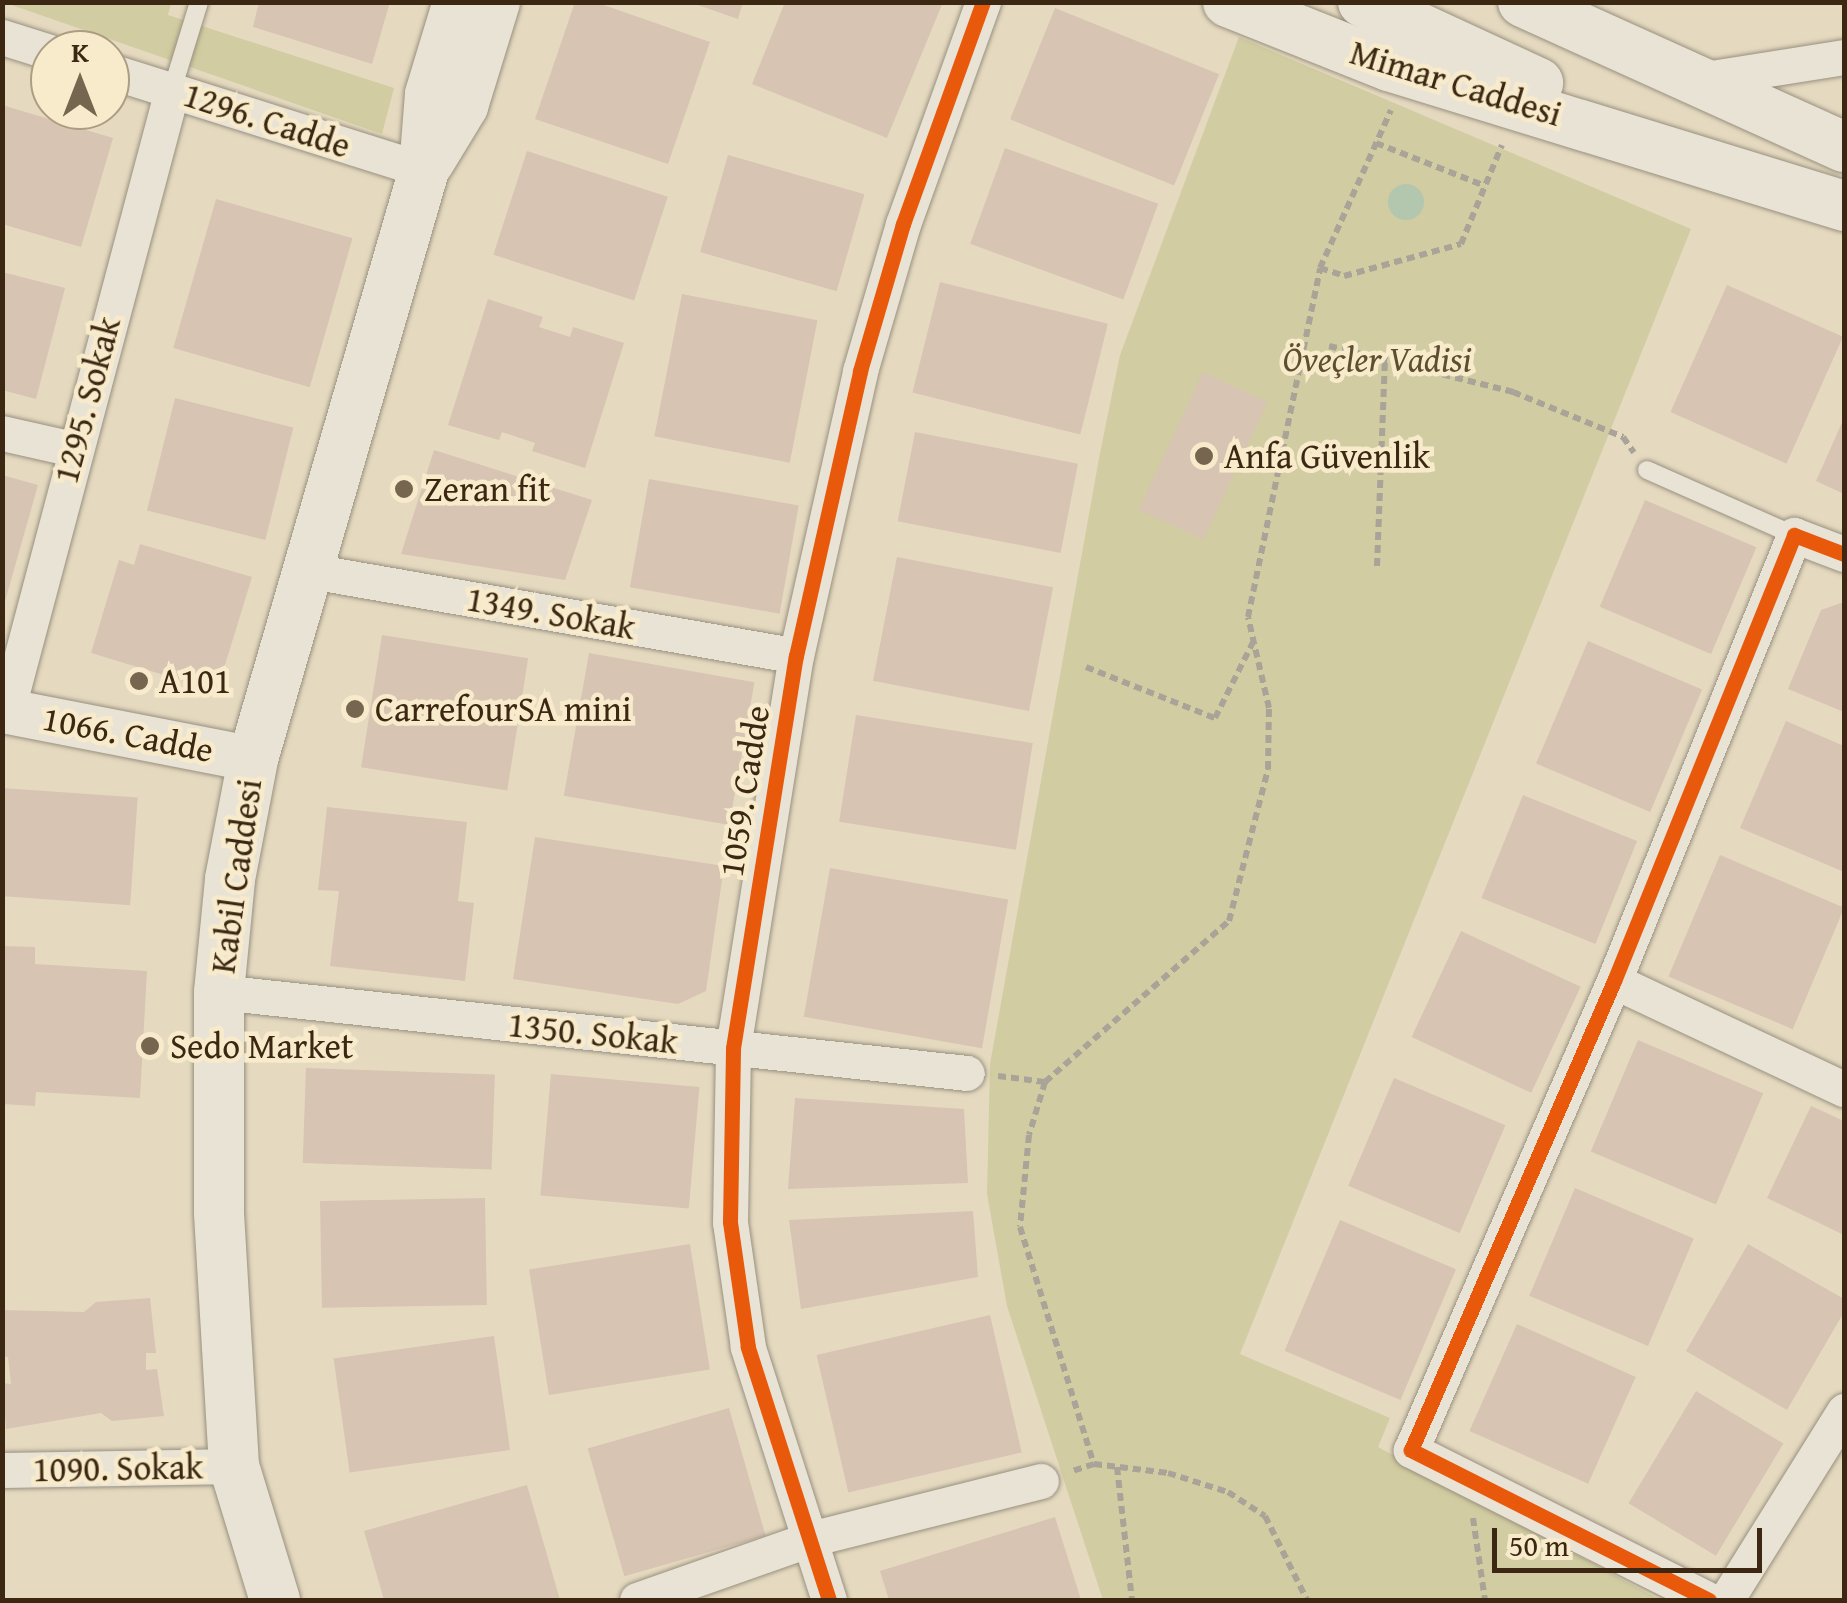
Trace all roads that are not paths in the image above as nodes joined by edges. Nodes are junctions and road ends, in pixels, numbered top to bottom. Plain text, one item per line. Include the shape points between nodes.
1 (199, 2) edge
2 (458, 2) edge
3 (494, 2) edge
4 (983, 2) edge
5 (1228, 2) edge
6 (1364, 2) edge
7 (1522, 2) edge
8 (1577, 2) edge
9 (2, 37) edge
10 (30, 46) edge
11 (1844, 57) edge
12 (130, 77) edge
13 (1705, 80) junction
14 (172, 90) junction
15 (1844, 147) edge
16 (1687, 153) junction
17 (424, 170) junction
18 (1844, 206) edge
19 (2, 433) edge
20 (72, 449) junction
21 (1647, 470) dead end
22 (1794, 534) junction
23 (1844, 554) edge
24 (305, 570) junction
25 (796, 656) junction
26 (5, 710) edge
27 (253, 758) junction
28 (1614, 982) junction
29 (219, 992) junction
30 (733, 1048) junction
31 (967, 1073) road end
32 (1844, 1090) edge
33 (1844, 1411) edge
34 (1833, 1457) edge
35 (234, 1466) junction
36 (3, 1470) edge
37 (1042, 1481) road end
38 (2, 1500) edge
39 (810, 1539) junction
40 (275, 1600) edge
41 (636, 1600) edge
42 (829, 1600) edge
43 (1709, 1600) edge
44 (1726, 1600) edge

1 - 14 lane
2 - 17 main road, Kabil Caddesi via 430,94
3 - 17 main road, Kabil Caddesi via 463,106
4 - 25 street, 1059. Cadde via 902,224 865,352
5 - 16 main road, Mimar Caddesi via 1408,72
6 - 16 main road, Mimar Caddesi
7 - 13 main road
8 - 13 main road
9 - 10 street
11 - 13 street
12 - 14 street, 1296. Cadde
13 - 15 main road
14 - 17 street, 1296. Cadde
14 - 20 street, 1295. Sokak
16 - 18 main road, Mimar Caddesi
17 - 24 main road, Kabil Caddesi
19 - 20 street
20 - 26 street, 1295. Sokak
21 - 22 lane
22 - 23 street
22 - 28 street
24 - 25 street, 1349. Sokak
24 - 27 main road, Kabil Caddesi
25 - 30 street, 1059. Cadde
26 - 27 street, 1066. Cadde
27 - 29 main road, Kabil Caddesi via 230,879
28 - 32 street
28 - 43 street via 1410,1450
29 - 30 street, 1350. Sokak
29 - 35 main road, Kabil Caddesi via 219,1212
30 - 31 street, 1350. Sokak
30 - 39 street, 1059. Cadde via 730,1222 748,1346
33 - 34 street
34 - 44 street
35 - 36 street, 1090. Sokak
35 - 40 main road, Kabil Caddesi
36 - 38 street
37 - 39 street
39 - 41 street
39 - 42 street, 1059. Cadde

